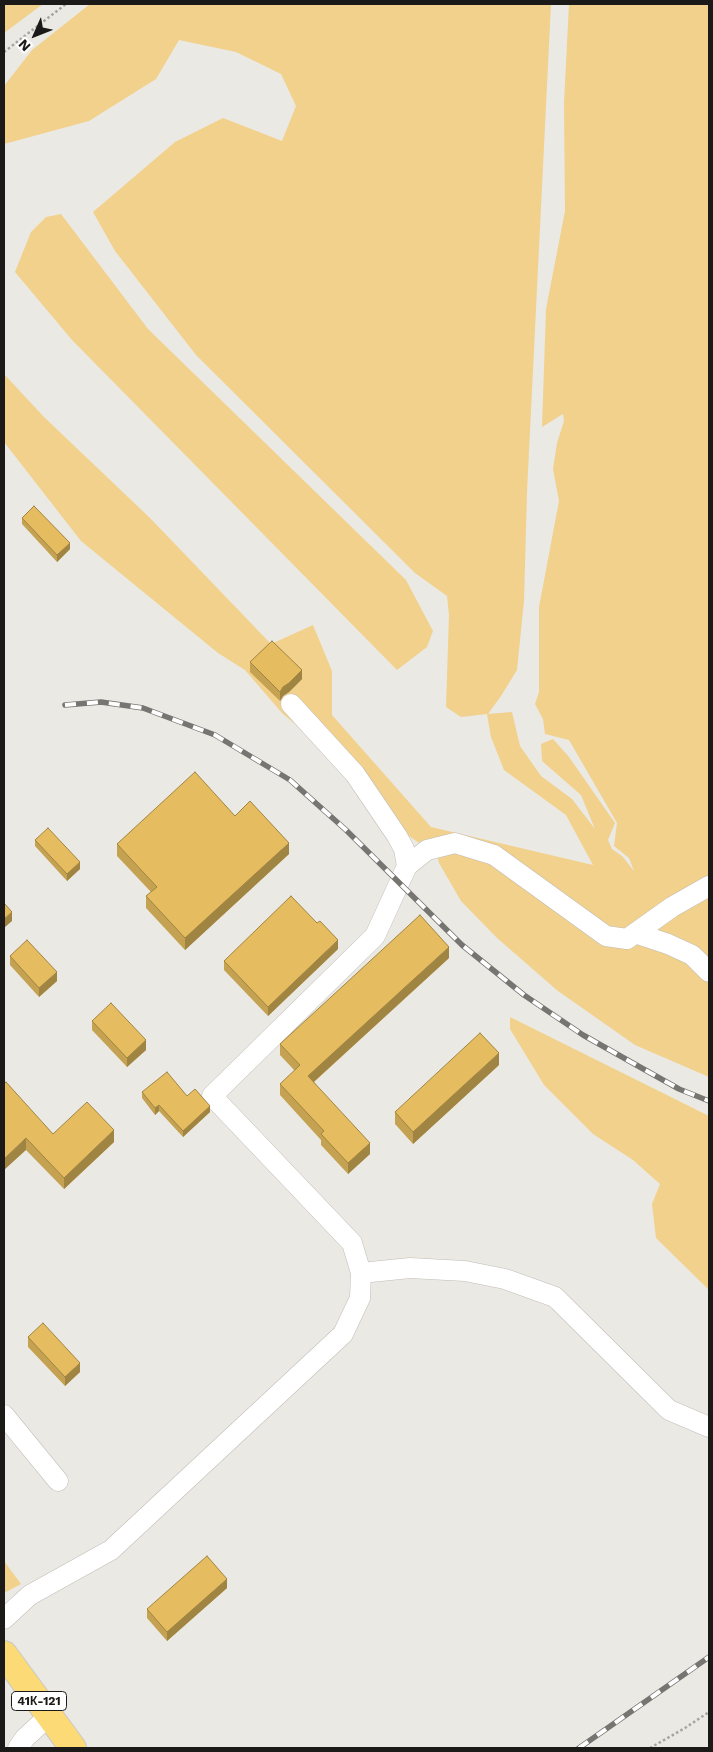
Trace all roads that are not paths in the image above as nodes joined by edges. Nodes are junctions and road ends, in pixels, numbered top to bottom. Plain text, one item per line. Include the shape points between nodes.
1 (291, 704) dead end
2 (407, 866) junction
3 (709, 886) edge
4 (635, 934) junction
5 (709, 972) edge
6 (361, 1273) junction
7 (4, 1415) edge
8 (709, 1426) edge
9 (58, 1481) dead end
10 (4, 1619) edge
11 (4, 1654) edge
12 (50, 1715) junction
13 (18, 1748) edge
14 (73, 1748) edge

1 - 2 street via 356,774 397,836 404,849
2 - 4 street via 427,850 455,843 494,855 606,936 627,939
2 - 6 street via 375,936 212,1096 352,1243
3 - 4 street via 672,907
4 - 5 street via 692,955
6 - 8 street via 410,1268 465,1271 505,1279 555,1297 669,1410
6 - 10 street via 360,1298 343,1334 110,1550 30,1595
7 - 9 street
11 - 12 main road, 41К-121
12 - 13 street
12 - 14 main road, 41К-121

